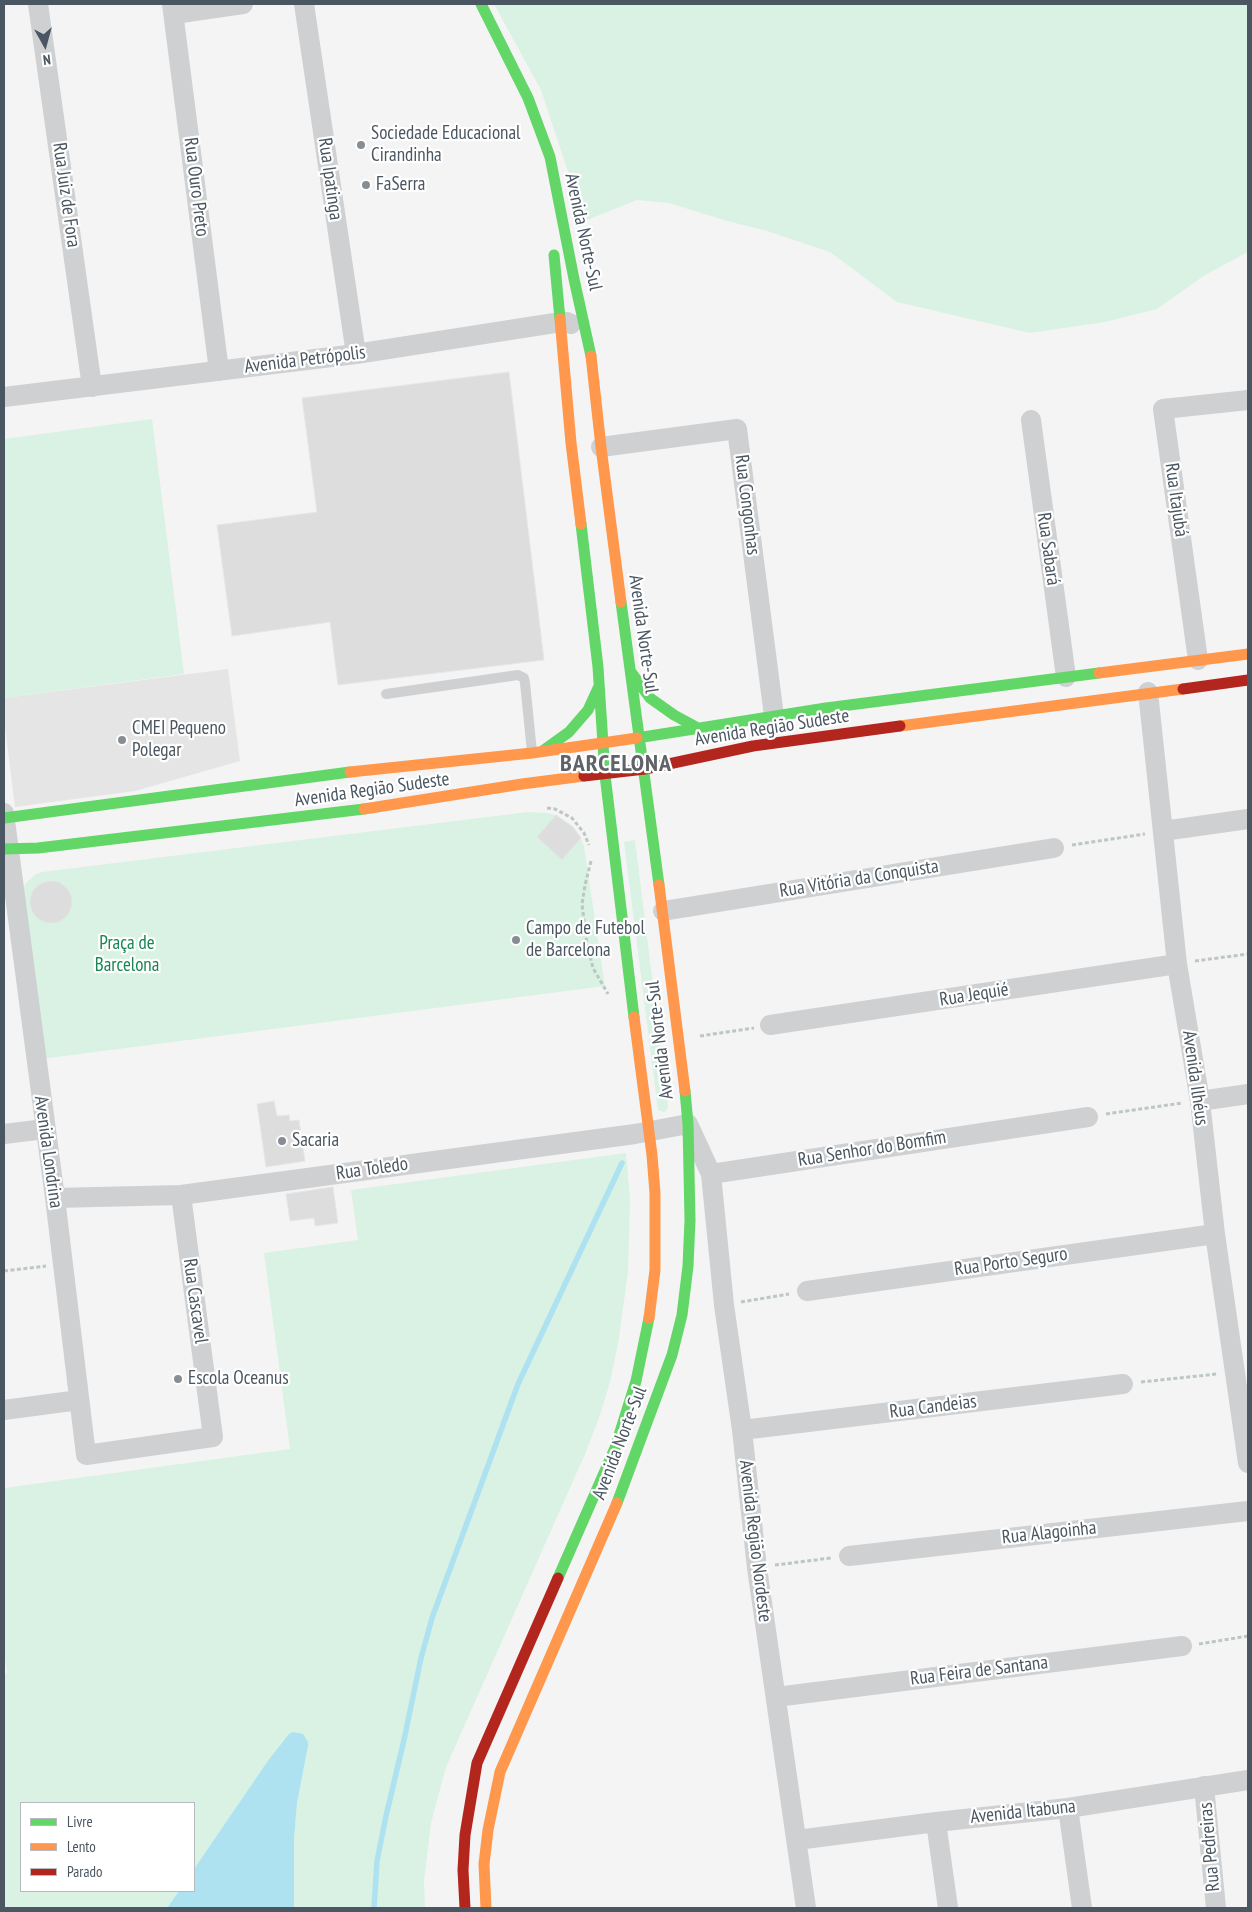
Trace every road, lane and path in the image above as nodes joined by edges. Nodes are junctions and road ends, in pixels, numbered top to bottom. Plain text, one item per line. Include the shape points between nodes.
1 (38, 4) edge
2 (243, 4) edge
3 (304, 4) edge
4 (481, 4) edge
5 (173, 9) edge
6 (552, 244) dead end
7 (561, 322) junction
8 (591, 352) junction
9 (356, 354) junction
10 (220, 371) junction
11 (92, 386) junction
12 (4, 397) edge
13 (1240, 401) edge
14 (1031, 420) dead end
15 (601, 447) junction
16 (1248, 654) edge
17 (1198, 660) junction
18 (631, 672) junction
19 (1066, 677) junction
20 (1248, 680) edge
21 (599, 686) junction
22 (1148, 692) junction
23 (386, 694) dead end
24 (774, 716) junction
25 (698, 728) junction
26 (640, 738) junction
27 (603, 744) junction
28 (537, 752) junction
29 (691, 758) junction
30 (396, 767) junction
31 (645, 770) junction
32 (335, 773) junction
33 (675, 774) dead end
34 (605, 775) junction
35 (565, 780) junction
36 (335, 787) dead end
37 (661, 796) dead end
38 (336, 799) dead end
39 (401, 805) junction
40 (547, 808) dead end
41 (4, 813) edge
42 (340, 813) junction
43 (4, 818) edge
44 (1248, 819) edge
45 (653, 826) junction
46 (611, 827) junction
47 (1163, 831) junction
48 (590, 848) dead end
49 (1054, 848) joint
50 (7, 849) edge
51 (591, 854) dead end
52 (663, 911) junction
53 (1248, 954) edge
54 (1177, 964) junction
55 (610, 999) dead end
56 (770, 1025) joint
57 (678, 1039) junction
58 (1248, 1094) edge
59 (1200, 1101) junction
60 (1088, 1117) joint
61 (688, 1124) junction
62 (45, 1129) junction
63 (649, 1132) junction
64 (4, 1134) edge
65 (711, 1174) junction
66 (181, 1195) junction
67 (55, 1198) junction
68 (1215, 1234) junction
69 (62, 1264) junction
70 (4, 1270) edge
71 (808, 1291) joint
72 (724, 1305) junction
73 (1241, 1371) edge
74 (1123, 1384) joint
75 (79, 1400) junction
76 (4, 1410) edge
77 (742, 1430) junction
78 (86, 1455) joint
79 (1248, 1463) edge
80 (1248, 1511) edge
81 (849, 1556) joint
82 (758, 1568) junction
83 (1248, 1636) edge
84 (1182, 1646) joint
85 (776, 1697) junction
86 (1248, 1780) edge
87 (1204, 1786) junction
88 (1068, 1808) junction
89 (936, 1822) junction
90 (797, 1840) junction
91 (465, 1908) edge
92 (486, 1908) edge
93 (806, 1908) edge
94 (948, 1908) edge
95 (1082, 1908) edge
96 (1216, 1908) edge

1 - 11 street, Rua Juiz de Fora
2 - 5 street
3 - 9 street, Rua Ipatinga
4 - 8 main road, Avenida Norte-Sul via 528,98 550,157
5 - 10 street, Rua Ouro Preto
6 - 7 main road, Avenida Norte-Sul
7 - 8 street via 567,322 580,332
7 - 9 street, Avenida Petrópolis
7 - 21 main road, Avenida Norte-Sul via 571,443
8 - 15 main road, Avenida Norte-Sul
9 - 10 street, Avenida Petrópolis
10 - 11 street, Avenida Petrópolis
11 - 12 street, Avenida Petrópolis
13 - 17 street, Rua Itajubá via 1163,409
14 - 19 street, Rua Sabará
15 - 18 main road, Avenida Norte-Sul
15 - 24 street, Rua Congonhas via 737,429
16 - 17 main road, Avenida Região Sudeste
17 - 19 main road, Avenida Região Sudeste
18 - 25 main road via 650,698
18 - 26 main road, Avenida Norte-Sul
19 - 24 main road, Avenida Região Sudeste
20 - 22 main road, Avenida Região Sudeste
21 - 27 main road, Avenida Norte-Sul
21 - 28 main road via 588,710 569,732
22 - 29 main road, Avenida Região Sudeste via 753,746
22 - 47 street, Avenida Ilhéus
23 - 28 lane via 518,675 526,683
24 - 25 main road, Avenida Região Sudeste
25 - 26 main road, Avenida Região Sudeste
26 - 27 main road, Avenida Região Sudeste
26 - 31 main road, Avenida Norte-Sul
27 - 28 main road, Avenida Região Sudeste
27 - 34 main road, Avenida Norte-Sul
28 - 30 main road, Avenida Região Sudeste
29 - 31 main road, Avenida Região Sudeste
29 - 33 main road
30 - 32 main road, Avenida Região Sudeste
30 - 39 main road via 406,797
31 - 34 main road, Avenida Região Sudeste
31 - 45 main road, Avenida Norte-Sul
32 - 36 main road
32 - 43 main road, Avenida Região Sudeste
34 - 35 main road, Avenida Região Sudeste
34 - 46 main road, Avenida Norte-Sul
35 - 39 main road, Avenida Região Sudeste via 522,784
35 - 46 main road via 591,787 602,800
37 - 45 main road via 656,804
38 - 42 main road
39 - 42 main road, Avenida Região Sudeste
40 - 48 path via 572,818 584,832
41 - 43 street, Avenida Londrina
42 - 50 main road, Avenida Região Sudeste
43 - 50 street, Avenida Londrina
44 - 47 street
45 - 52 main road, Avenida Norte-Sul
46 - 63 main road, Avenida Norte-Sul
47 - 49 path
47 - 54 street, Avenida Ilhéus
49 - 52 street, Rua Vitória da Conquista
50 - 62 street, Avenida Londrina
51 - 55 path via 582,904 593,968
52 - 57 main road, Avenida Norte-Sul
53 - 54 path
54 - 56 street, Rua Jequié
54 - 59 street, Avenida Ilhéus
56 - 57 path
57 - 61 main road, Avenida Norte-Sul
58 - 59 street
59 - 60 path
59 - 68 street, Avenida Ilhéus
60 - 65 street, Rua Senhor do Bomfim
61 - 63 street, Rua Toledo
61 - 65 street
61 - 92 main road, Avenida Norte-Sul via 688,1266 682,1315 672,1355 623,1491 500,1772 484,1864
62 - 64 street
62 - 67 street, Avenida Londrina
63 - 66 street, Rua Toledo
63 - 91 main road, Avenida Norte-Sul via 655,1193 655,1270 636,1381 611,1456 478,1763 465,1835
65 - 72 street, Avenida Região Nordeste
66 - 67 street, Rua Toledo
66 - 78 street, Rua Cascavel via 213,1436
67 - 69 street, Avenida Londrina
68 - 71 street, Rua Porto Seguro
68 - 73 street, Avenida Ilhéus
69 - 70 path
69 - 75 street, Avenida Londrina
71 - 72 path
72 - 77 street, Avenida Região Nordeste
73 - 74 path
73 - 79 street, Avenida Ilhéus
74 - 77 street, Rua Candeias
75 - 76 street
75 - 78 street, Avenida Londrina
77 - 82 street, Avenida Região Nordeste
80 - 81 street, Rua Alagoinha
81 - 82 path
82 - 85 street, Avenida Região Nordeste
83 - 84 path
84 - 85 street, Rua Feira de Santana
85 - 90 street, Avenida Região Nordeste
86 - 87 street, Avenida Itabuna
87 - 88 street, Avenida Itabuna
87 - 96 street, Rua Pedreiras
88 - 89 street, Avenida Itabuna
88 - 95 street
89 - 90 street, Avenida Itabuna
89 - 94 street
90 - 93 street, Avenida Região Nordeste

